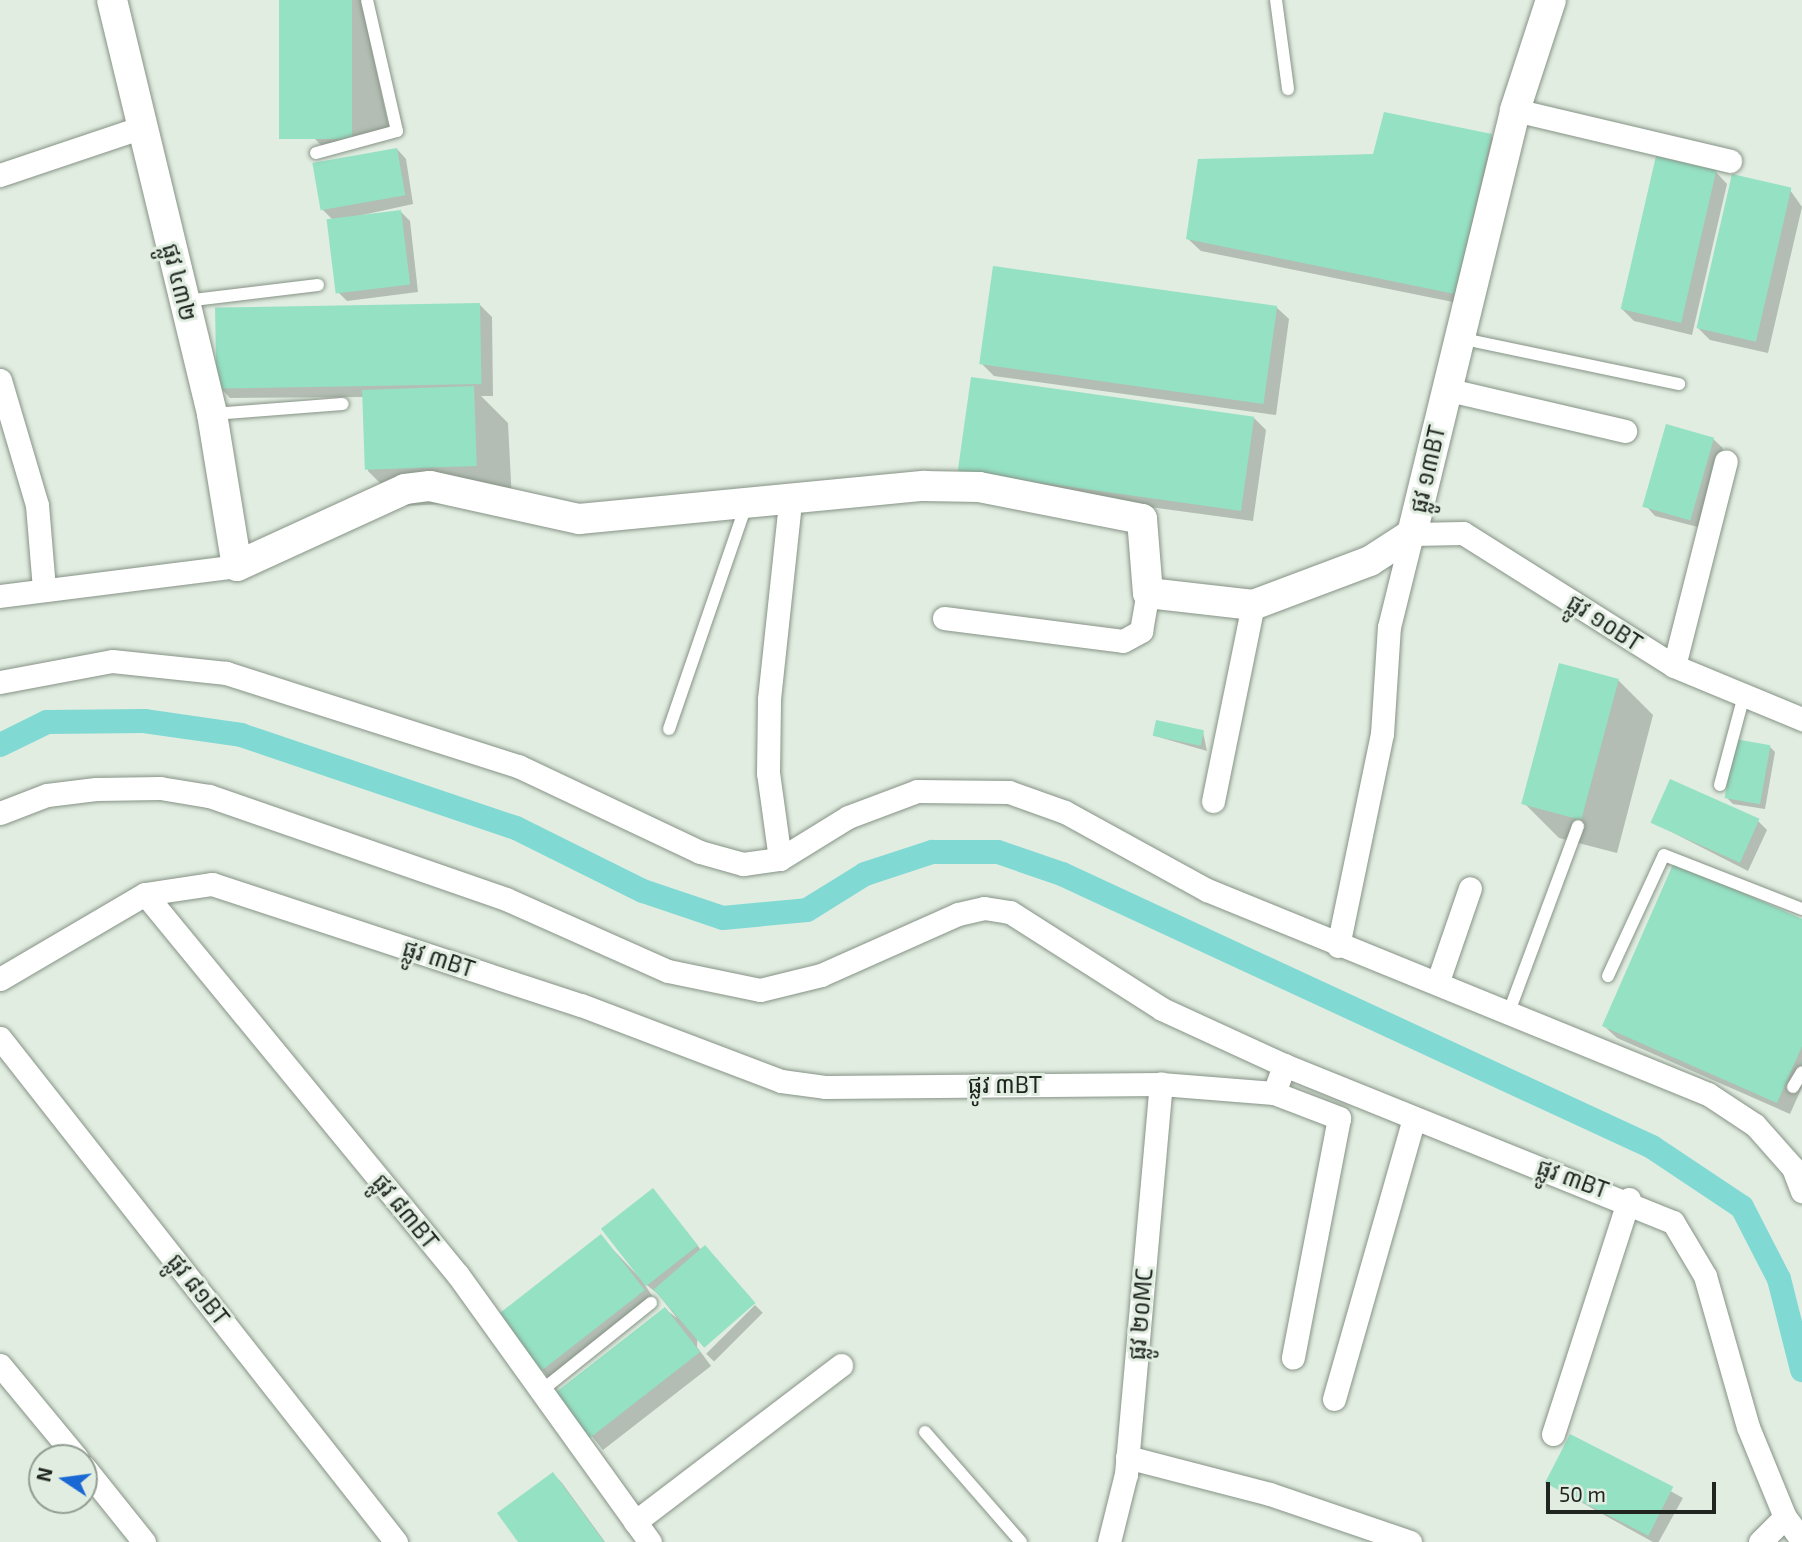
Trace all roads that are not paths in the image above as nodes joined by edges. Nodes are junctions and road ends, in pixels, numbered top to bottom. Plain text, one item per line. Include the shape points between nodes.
1 (112, 0) edge
2 (367, 0) edge
3 (1276, 0) edge
4 (1550, 0) edge
5 (1289, 89) dead end
6 (1515, 110) junction
7 (143, 127) junction
8 (316, 153) dead end
9 (1730, 161) dead end
10 (0, 175) edge
11 (318, 285) dead end
12 (185, 301) junction
13 (1459, 338) junction
14 (0, 380) edge
15 (1679, 384) dead end
16 (1445, 389) junction
17 (343, 404) dead end
18 (212, 414) junction
19 (1625, 431) dead end
20 (1726, 461) dead end
21 (790, 501) junction
22 (746, 505) junction
23 (1412, 534) junction
24 (237, 566) junction
25 (44, 589) junction
26 (1148, 593) junction
27 (0, 596) edge
28 (1253, 605) junction
29 (944, 618) dead end
30 (1674, 666) junction
31 (0, 682) edge
32 (1743, 699) junction
33 (1802, 719) edge
34 (668, 729) dead end
35 (1720, 785) dead end
36 (1213, 801) dead end
37 (0, 813) edge
38 (1578, 826) dead end
39 (779, 859) junction
40 (1470, 888) dead end
41 (145, 894) junction
42 (1802, 909) edge
43 (1338, 946) junction
44 (1608, 976) dead end
45 (0, 979) edge
46 (1438, 981) junction
47 (1510, 1009) junction
48 (0, 1038) edge
49 (1284, 1065) junction
50 (1802, 1072) edge
51 (1161, 1084) junction
52 (1793, 1087) dead end
53 (1274, 1093) junction
54 (1414, 1119) junction
55 (1802, 1191) edge
56 (1629, 1199) junction
57 (651, 1303) dead end
58 (1293, 1358) dead end
59 (0, 1365) edge
60 (841, 1365) dead end
61 (541, 1391) junction
62 (1334, 1399) dead end
63 (925, 1432) dead end
64 (1553, 1434) dead end
65 (65, 1444) edge
66 (1127, 1457) junction
67 (98, 1484) edge
68 (1785, 1517) junction
69 (635, 1522) junction
70 (1802, 1540) edge
71 (144, 1542) edge
72 (396, 1542) edge
73 (650, 1542) edge
74 (1021, 1542) edge
75 (1109, 1542) edge
76 (1410, 1542) edge
77 (1759, 1542) edge

1 - 7 street, ផ្លូវ ៤៣២
2 - 8 lane via 397,131
3 - 5 lane
4 - 6 street, ផ្លូវ ១៣BT
6 - 9 street
6 - 13 street, ផ្លូវ ១៣BT
7 - 10 street
7 - 12 street, ផ្លូវ ៤៣២
11 - 12 lane
12 - 18 street, ផ្លូវ ៤៣២
13 - 15 lane
13 - 16 street, ផ្លូវ ១៣BT
14 - 25 street via 37,505
16 - 19 street
16 - 23 street, ផ្លូវ ១៣BT
17 - 18 lane
18 - 24 street, ផ្លូវ ៤៣២
20 - 30 street
21 - 22 street
21 - 26 street via 924,486 979,487 1128,514 1142,519 1145,529
21 - 39 street via 769,699 768,773
22 - 24 street via 579,519 430,486 405,489
22 - 34 lane
23 - 28 street via 1370,561
23 - 30 street, ផ្លូវ ១០BT via 1463,533
23 - 43 street, ផ្លូវ ១៣BT via 1389,627 1382,734
24 - 25 street
25 - 27 street
26 - 28 street
26 - 29 street via 1141,631 1123,641
28 - 36 street
30 - 32 street, ផ្លូវ ១០BT
31 - 39 street via 112,661 226,673 518,766 700,852 743,864
32 - 33 street, ផ្លូវ ១០BT
32 - 35 lane
37 - 49 street, ផ្លូវ ៣BT via 47,795 96,789 160,788 208,796 506,899 668,971 760,990 821,975 958,914 984,908 1010,912 1162,1009
38 - 47 lane
39 - 43 street via 848,817 917,791 1009,792 1065,812 1207,890
40 - 46 street
41 - 45 street, ផ្លូវ ៣BT
41 - 51 street, ផ្លូវ ៣BT via 212,884 581,1005 781,1082 875,1087
41 - 61 street, ផ្លូវ ៨៣BT via 458,1275
42 - 44 lane via 1664,855
43 - 46 street
46 - 47 street
47 - 55 street via 1708,1094 1755,1125 1793,1168
48 - 72 street, ផ្លូវ ៨១BT
49 - 53 street
49 - 54 street, ផ្លូវ ៣BT
50 - 52 lane
51 - 53 street, ផ្លូវ ៣BT
51 - 66 street, ផ្លូវ ២០MC
53 - 58 street, ផ្លូវ ៣BT via 1339,1118
54 - 56 street, ផ្លូវ ៣BT
54 - 62 street
56 - 64 street
56 - 68 street, ផ្លូវ ៣BT via 1673,1222 1705,1276 1748,1427
57 - 61 lane
59 - 65 street
60 - 69 street
61 - 69 street, ផ្លូវ ៨៣BT
63 - 74 lane
66 - 75 street, ផ្លូវ ២០MC
66 - 76 street via 1270,1494
67 - 71 street
68 - 70 street, ផ្លូវ ៣BT
68 - 77 street
69 - 73 street, ផ្លូវ ៨៣BT

